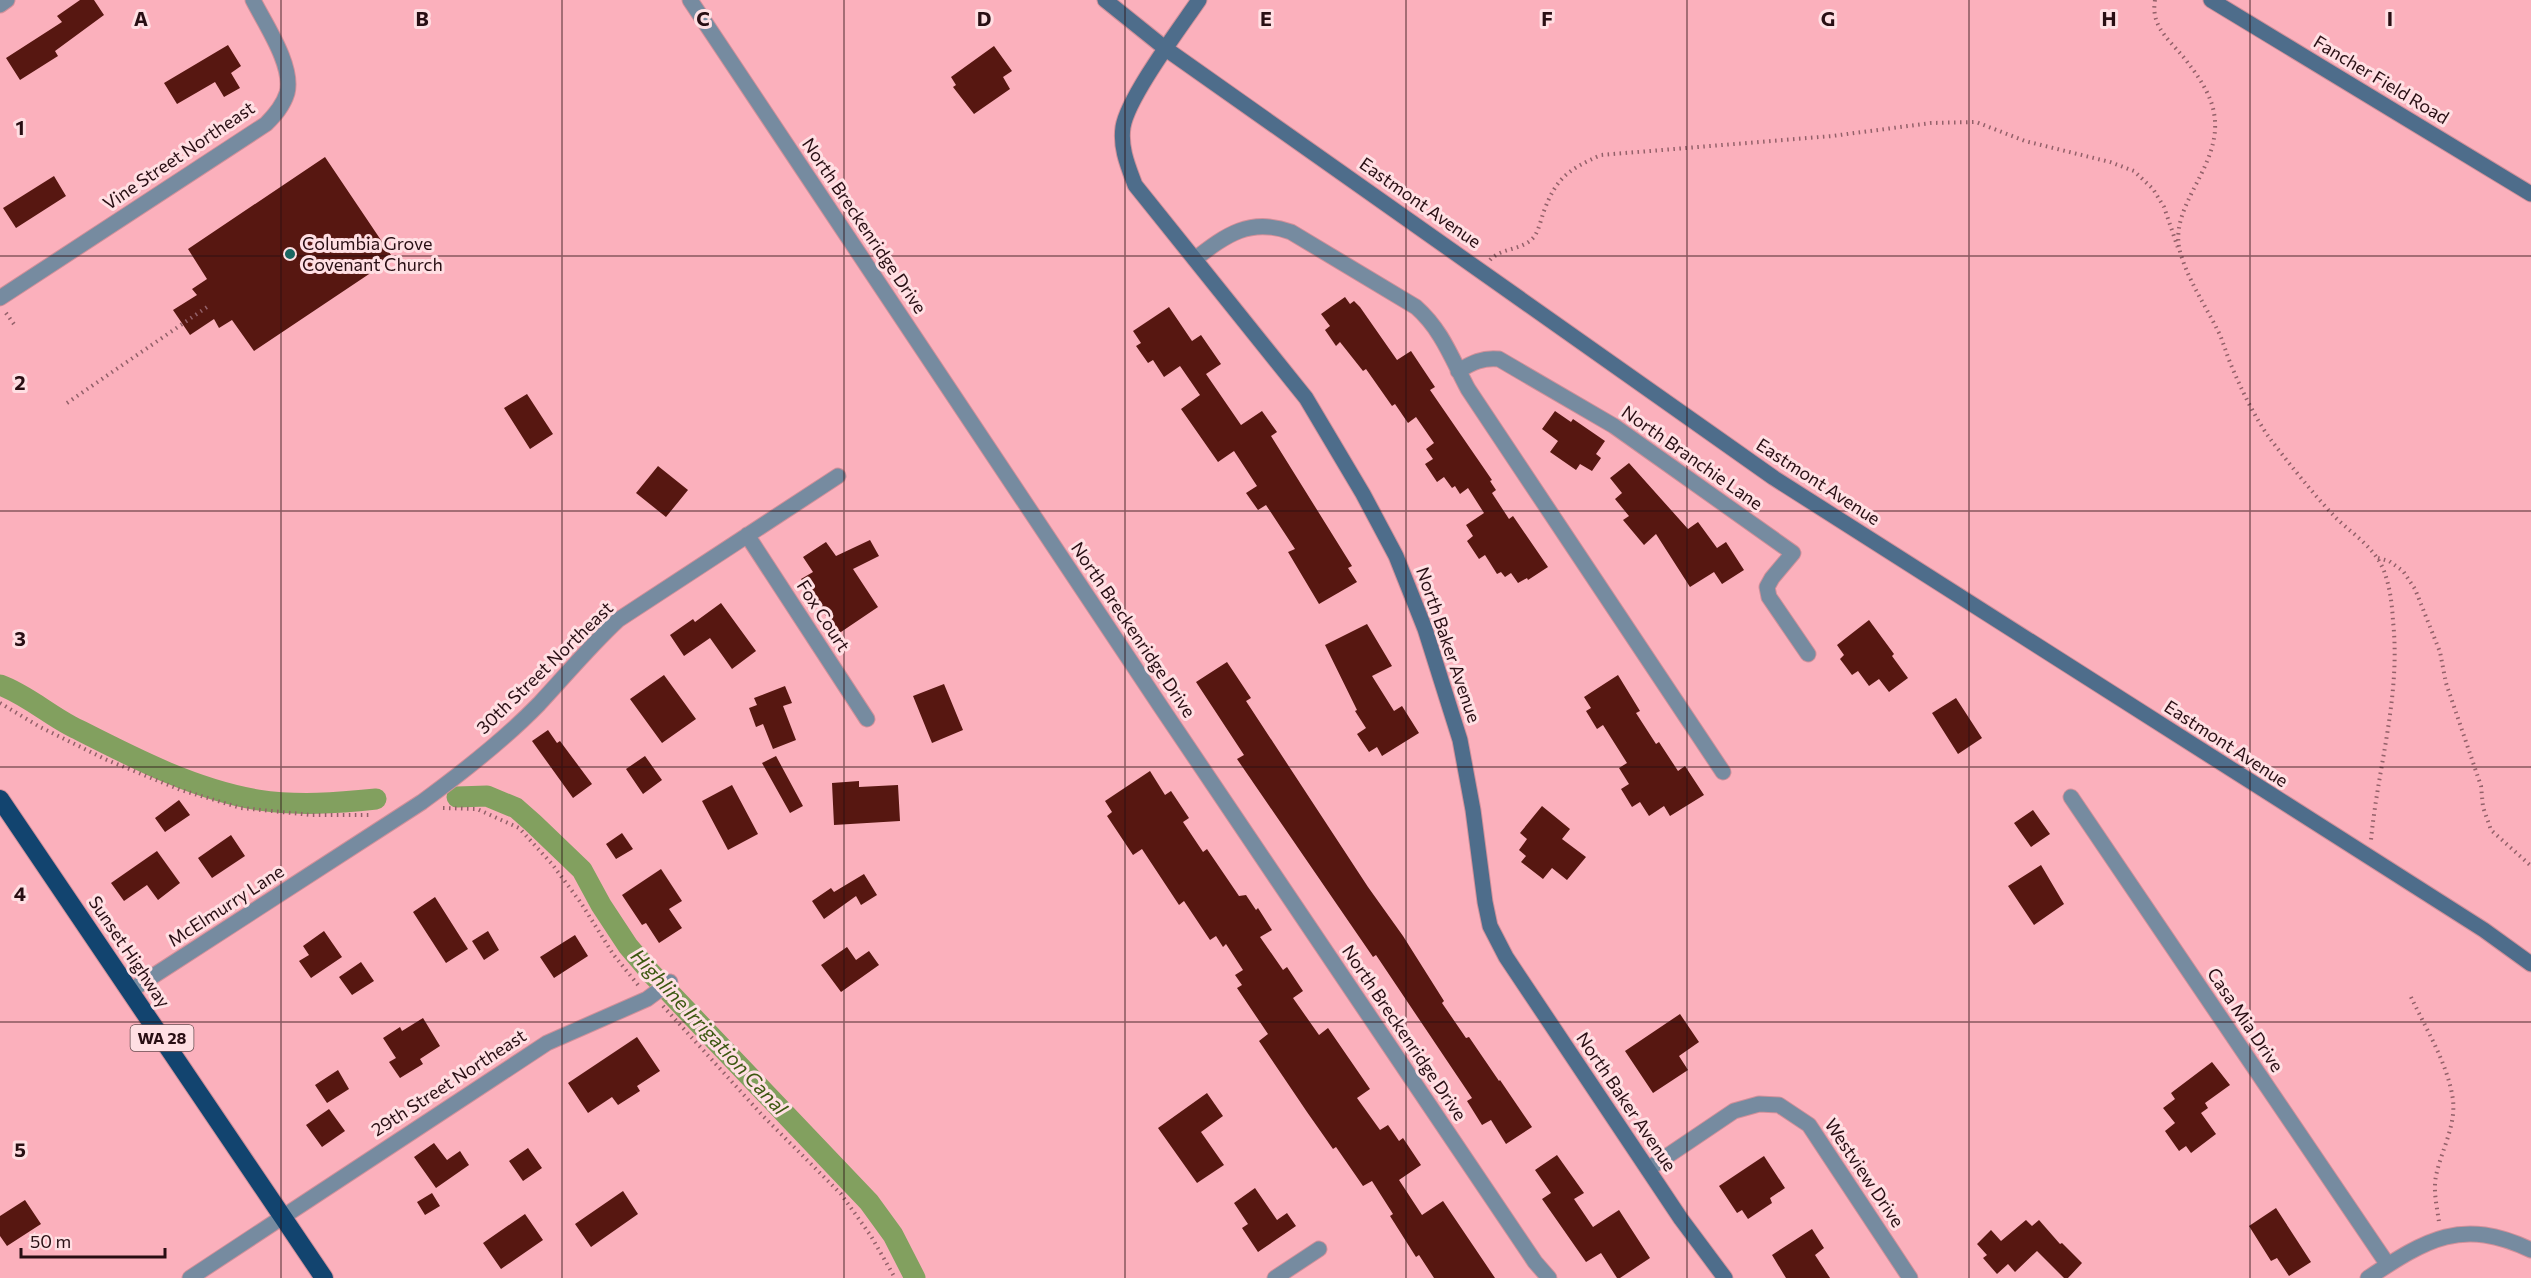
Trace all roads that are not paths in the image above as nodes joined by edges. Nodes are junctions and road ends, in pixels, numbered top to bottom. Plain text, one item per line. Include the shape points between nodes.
1 (7, 0) edge
2 (253, 0) edge
3 (690, 0) edge
4 (1105, 0) edge
5 (1199, 0) edge
6 (2211, 0) edge
7 (0, 5) edge
8 (1166, 49) junction
9 (2531, 194) edge
10 (1195, 260) junction
11 (3, 305) edge
12 (1458, 371) junction
13 (838, 476) dead end
14 (747, 535) junction
15 (1808, 654) dead end
16 (867, 719) dead end
17 (1723, 772) dead end
18 (2071, 798) dead end
19 (0, 799) edge
20 (343, 853) joint
21 (2531, 964) edge
22 (670, 982) dead end
23 (130, 991) junction
24 (1648, 1169) junction
25 (282, 1216) junction
26 (1319, 1249) dead end
27 (2531, 1250) edge
28 (2388, 1265) junction
29 (190, 1278) edge
30 (324, 1278) edge
31 (1275, 1278) edge
32 (1549, 1278) edge
33 (1725, 1278) edge
34 (1910, 1278) edge
35 (2368, 1278) edge

1 - 7 street
2 - 11 street, Vine Street Northeast via 281,54 287,75 287,92 280,110 266,124
3 - 32 street, North Breckenridge Drive via 1161,707
4 - 8 main road, Eastmont Avenue
5 - 8 main road
6 - 9 main road, Fancher Field Road
8 - 10 main road, North Baker Avenue via 1133,100 1123,126 1123,154 1135,184
8 - 21 main road, Eastmont Avenue via 1774,478 2484,930
10 - 12 street via 1226,235 1240,229 1277,227 1291,232 1416,307 1442,336
10 - 24 main road, North Baker Avenue via 1306,398 1396,556 1425,630 1460,740 1490,926 1506,957
12 - 15 street, North Branchie Lane via 1476,361 1499,359 1621,431 1793,553 1767,587 1769,597
12 - 17 street
13 - 14 street, 30th Street Northeast
14 - 16 street, Fox Court
14 - 20 street, 30th Street Northeast via 618,620 538,704 473,764
18 - 28 street, Casa Mia Drive
19 - 23 highway, Sunset Highway / WA 28
20 - 23 street, McElmurry Lane
22 - 25 street, 29th Street Northeast via 647,999 547,1043
23 - 25 highway, Sunset Highway / WA 28
24 - 33 main road, North Baker Avenue
24 - 34 street, Westview Drive via 1734,1111 1759,1104 1779,1105 1809,1125
25 - 29 street, 29th Street Northeast
25 - 30 highway, Sunset Highway / WA 28
26 - 31 street
27 - 28 street via 2509,1240 2467,1233 2440,1238
28 - 35 street

